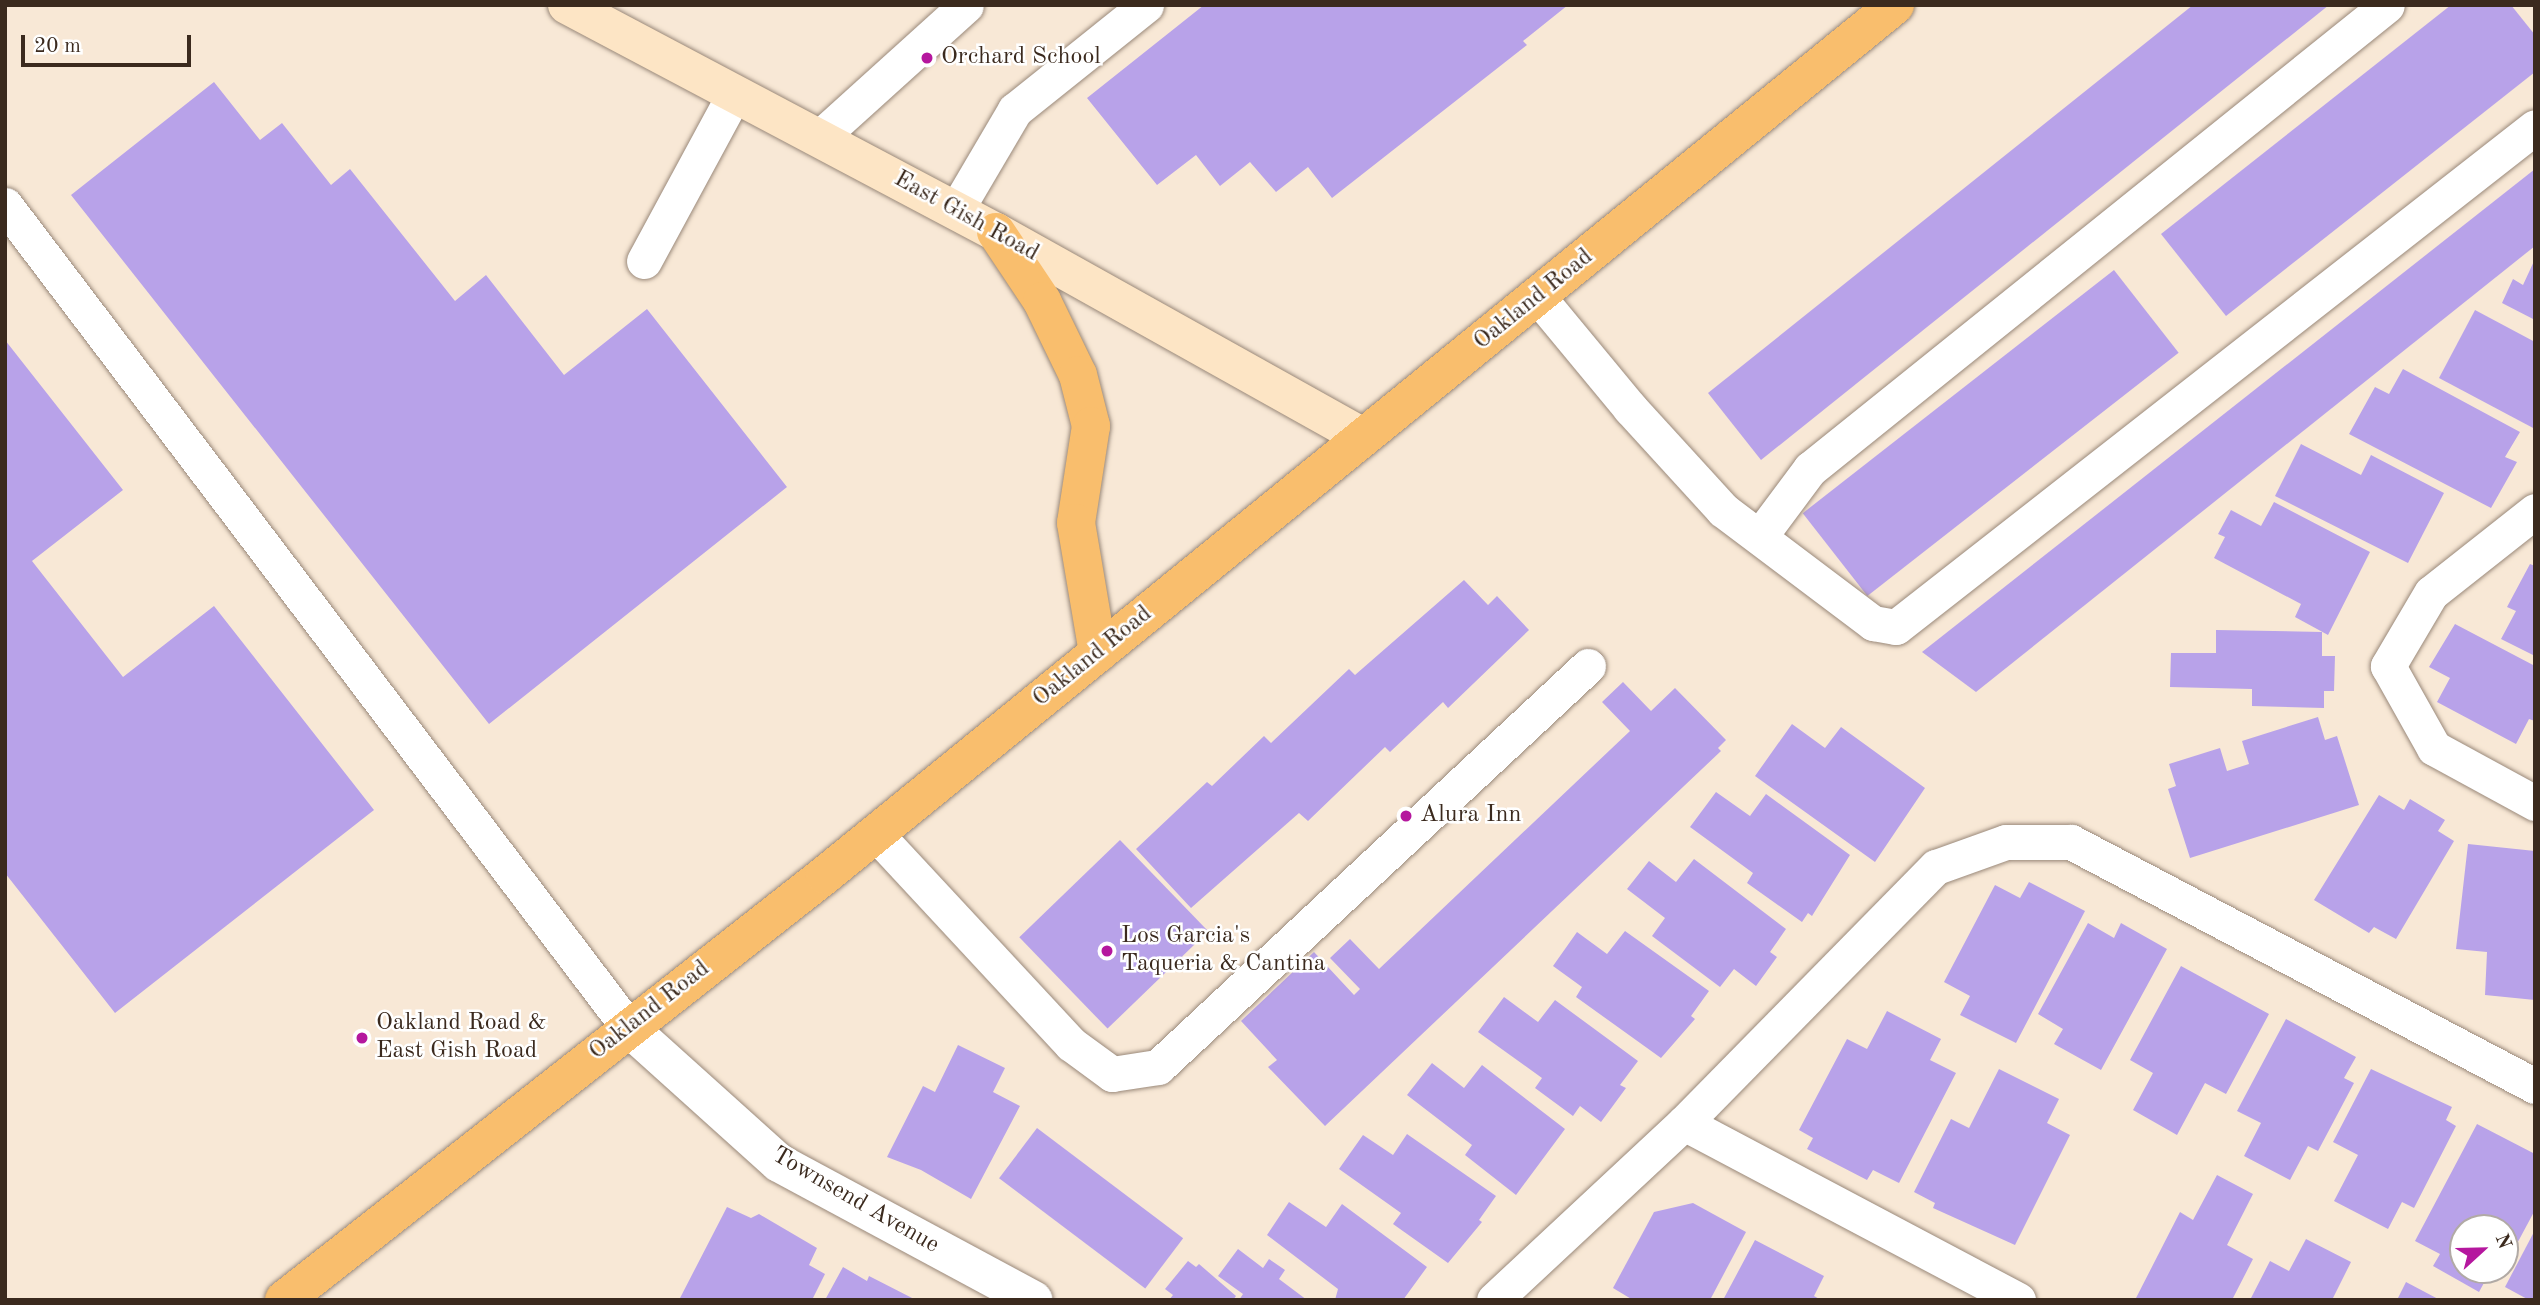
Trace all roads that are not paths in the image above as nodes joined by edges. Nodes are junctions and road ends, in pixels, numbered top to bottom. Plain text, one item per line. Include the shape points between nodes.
1 (567, 5) edge
2 (966, 5) edge
3 (1146, 5) edge
4 (1895, 5) edge
5 (2387, 5) edge
6 (735, 93) junction
7 (2535, 127) edge
8 (819, 138) junction
9 (5, 205) edge
10 (956, 210) junction
11 (996, 232) junction
12 (644, 261) dead end
13 (1539, 298) junction
14 (1361, 436) junction
15 (2535, 511) edge
16 (1760, 536) junction
17 (1098, 653) junction
18 (1588, 666) dead end
19 (2535, 803) edge
20 (875, 833) junction
21 (628, 1027) junction
22 (2535, 1086) edge
23 (1684, 1123) junction
24 (284, 1300) edge
25 (1033, 1300) edge
26 (1494, 1300) edge
27 (2018, 1300) edge

1 - 6 main road, East Gish Road
2 - 8 lane
3 - 10 lane via 1015,110
4 - 13 main road, Oakland Road
5 - 16 lane via 1810,469
6 - 8 main road, East Gish Road
6 - 12 lane
7 - 16 lane via 1896,627 1874,623
8 - 10 main road, East Gish Road
9 - 21 lane
10 - 11 main road, East Gish Road
11 - 14 main road, East Gish Road
11 - 17 main road via 1048,313 1079,375 1091,426 1076,523
13 - 14 main road, Oakland Road
13 - 16 lane via 1713,499
14 - 17 main road, Oakland Road
15 - 19 lane via 2431,593 2388,666 2434,748
17 - 20 main road, Oakland Road
18 - 20 lane via 1158,1068 1112,1074 1071,1044
20 - 21 main road, Oakland Road
21 - 24 main road, Oakland Road
21 - 25 street, Townsend Avenue via 779,1163
22 - 23 lane via 2071,842 2006,842 1936,867
23 - 26 lane
23 - 27 lane

